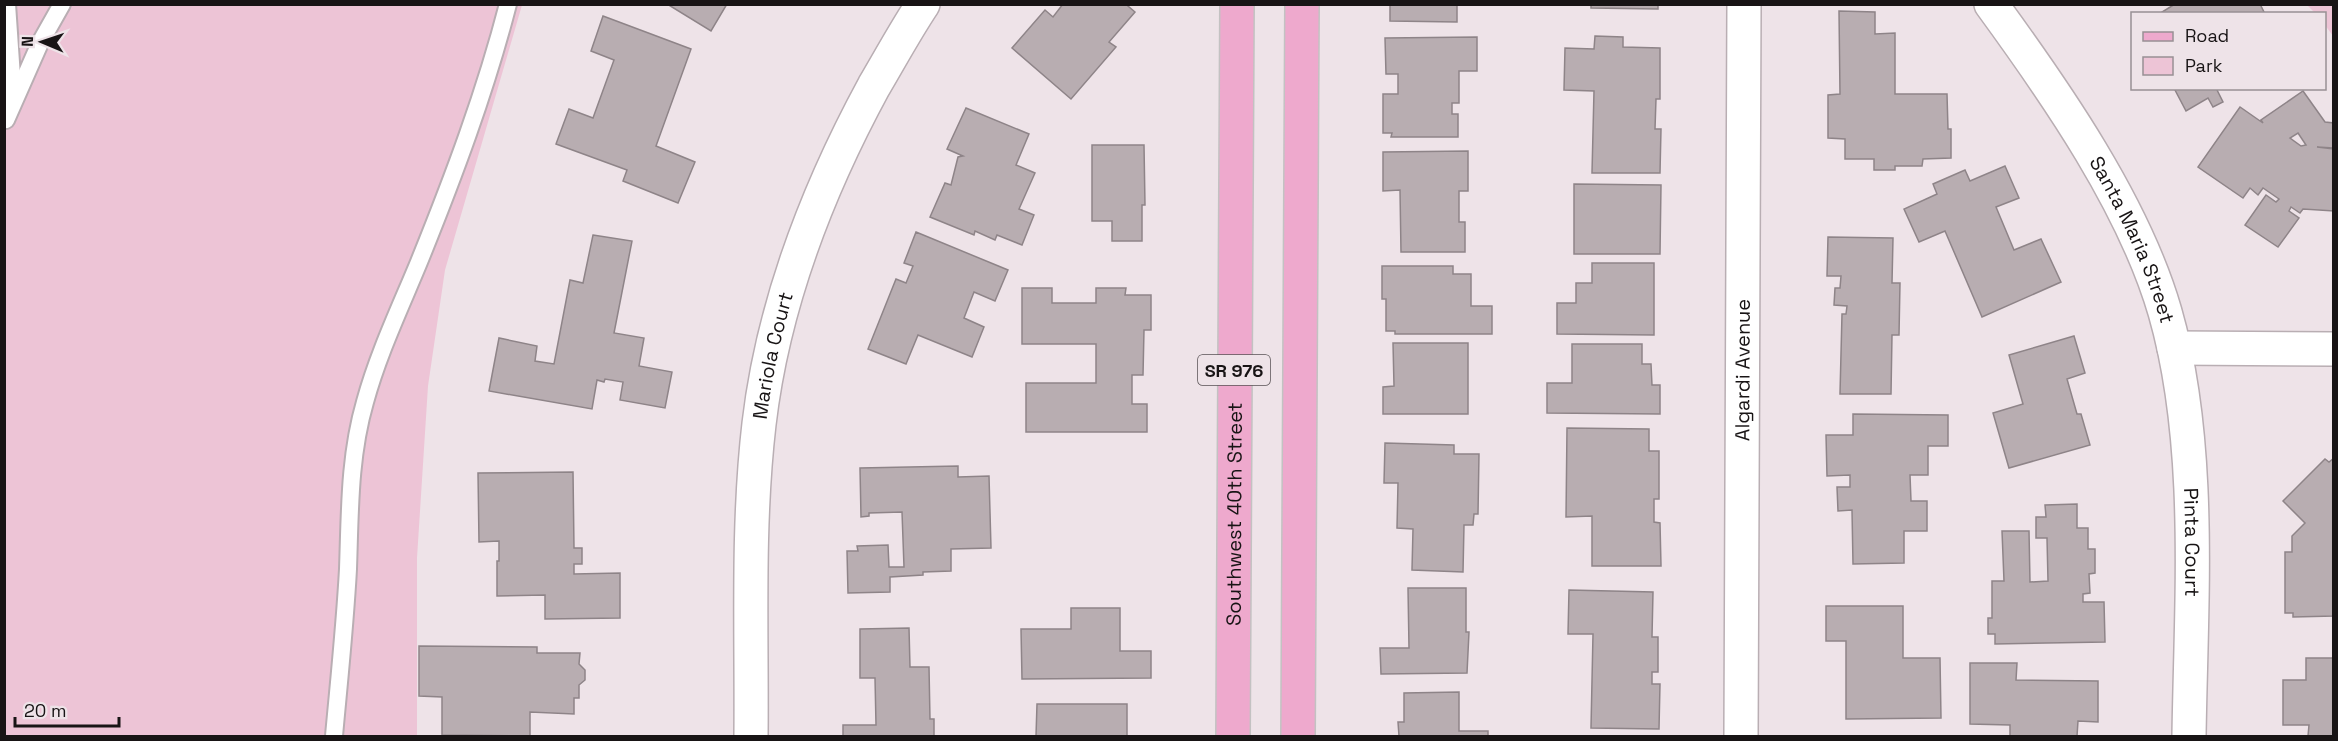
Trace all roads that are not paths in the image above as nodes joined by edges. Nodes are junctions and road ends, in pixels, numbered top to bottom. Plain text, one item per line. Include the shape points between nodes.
1 (7, 4) edge
2 (62, 4) edge
3 (508, 4) edge
4 (923, 4) edge
5 (1237, 4) edge
6 (1302, 4) edge
7 (1744, 4) edge
8 (1991, 4) edge
9 (5, 123) edge
10 (2174, 348) junction
11 (2334, 350) edge
12 (334, 736) edge
13 (751, 736) edge
14 (1233, 736) edge
15 (1298, 736) edge
16 (1741, 736) edge
17 (2189, 736) edge

1 - 9 lane via 12,77
2 - 9 lane
3 - 12 lane via 459,161 364,403 348,508 348,568
4 - 13 street, Mariola Court via 836,161 805,237 774,339 754,483
5 - 14 main road, Southwest 40th Street / SR 976
6 - 15 main road
7 - 16 street, Algardi Avenue
8 - 10 street, Santa Maria Street via 2081,136 2131,226 2158,290
10 - 11 street, Santa Maria Street
10 - 17 street, Pinta Court via 2190,482

